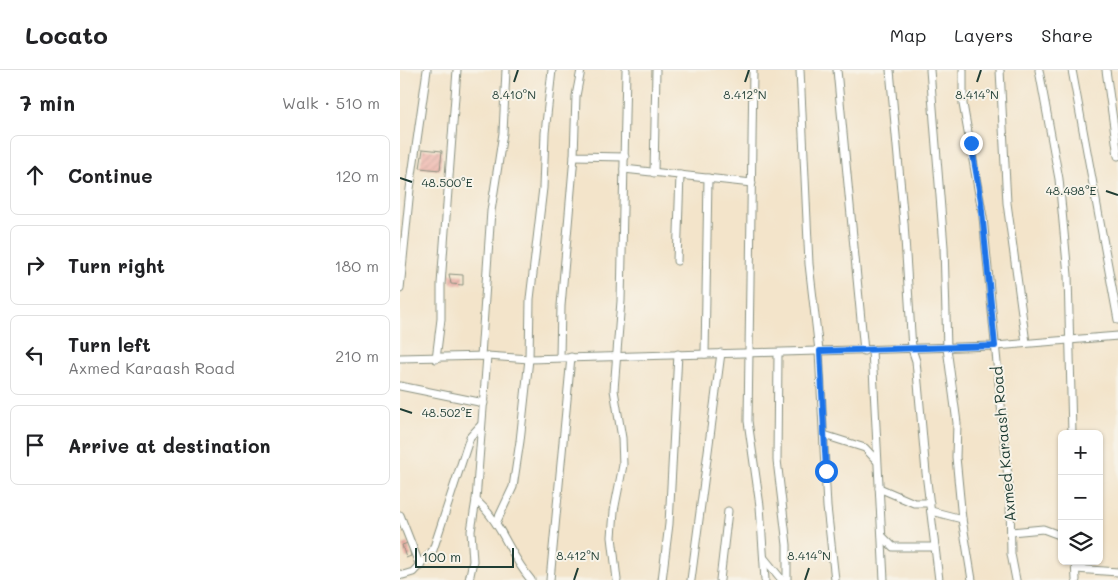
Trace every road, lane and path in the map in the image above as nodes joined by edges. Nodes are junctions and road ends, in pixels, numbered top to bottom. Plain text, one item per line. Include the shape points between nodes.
1 (427, 70) edge
2 (457, 70) edge
3 (506, 70) edge
4 (552, 70) edge
5 (581, 70) edge
6 (626, 70) edge
7 (656, 70) edge
8 (753, 70) edge
9 (800, 70) edge
10 (837, 70) edge
11 (890, 70) edge
12 (930, 70) edge
13 (963, 70) edge
14 (1000, 70) edge
15 (1039, 70) edge
16 (1072, 70) edge
17 (1106, 70) edge
18 (574, 156) junction
19 (1118, 156) edge
20 (625, 157) junction
21 (624, 170) junction
22 (654, 173) junction
23 (680, 175) junction
24 (708, 178) junction
25 (752, 183) junction
26 (677, 261) dead end
27 (400, 289) edge
28 (1118, 320) edge
29 (1118, 336) edge
30 (1069, 339) junction
31 (1026, 343) junction
32 (995, 346) junction
33 (947, 348) junction
34 (912, 349) junction
35 (820, 351) junction
36 (868, 351) junction
37 (748, 352) junction
38 (721, 353) junction
39 (778, 353) junction
40 (678, 354) junction
41 (705, 354) junction
42 (617, 355) junction
43 (484, 356) junction
44 (572, 357) junction
45 (400, 358) edge
46 (436, 358) junction
47 (529, 358) junction
48 (560, 358) junction
49 (400, 386) edge
50 (484, 403) junction
51 (481, 425) junction
52 (1072, 430) edge
53 (824, 435) junction
54 (877, 462) junction
55 (879, 488) junction
56 (476, 500) junction
57 (930, 507) junction
58 (728, 511) dead end
59 (400, 515) edge
60 (962, 519) junction
61 (497, 521) junction
62 (1011, 532) junction
63 (1058, 535) edge
64 (882, 537) junction
65 (935, 547) junction
66 (764, 558) junction
67 (1075, 565) edge
68 (420, 566) junction
69 (1118, 572) edge
70 (400, 574) edge
71 (469, 580) edge
72 (531, 580) edge
73 (550, 580) edge
74 (617, 580) edge
75 (662, 580) edge
76 (691, 580) edge
77 (720, 580) edge
78 (764, 580) edge
79 (782, 580) edge
80 (787, 580) edge
81 (835, 580) edge
82 (884, 580) edge
83 (939, 580) edge
84 (972, 580) edge
85 (1016, 580) edge
86 (1076, 580) edge

1 - 27 street
2 - 46 street
3 - 43 street via 503,133 491,211
4 - 47 street via 530,299
5 - 18 street via 576,96
6 - 20 street
7 - 22 street
8 - 25 street
9 - 35 street via 809,264
10 - 36 street
11 - 34 street
12 - 33 street via 944,247
13 - 32 street, Axmed Karaash Road via 963,104 979,185
14 - 31 street via 1007,203
15 - 30 street via 1059,179 1068,275
16 - 28 street
17 - 19 street
18 - 20 street
18 - 48 street via 561,306
20 - 21 street
21 - 22 street
21 - 42 street
22 - 23 street
23 - 24 street
23 - 26 street
24 - 25 street
24 - 41 street
25 - 37 street
29 - 30 street
30 - 31 street
30 - 52 street
31 - 32 street
32 - 33 street
32 - 62 street, Axmed Karaash Road
33 - 34 street
33 - 60 street via 957,423 956,457
34 - 36 street
34 - 57 street via 916,361
35 - 36 street
35 - 39 street
35 - 53 street
36 - 54 street
37 - 38 street
37 - 39 street
37 - 66 street via 748,422
38 - 41 street
38 - 76 street
39 - 80 street via 776,460 787,545
40 - 41 street
40 - 42 street
40 - 75 street
42 - 44 street
42 - 74 street via 614,390 623,465 612,537
43 - 46 street
43 - 47 street
43 - 50 street
44 - 48 street
44 - 73 street
45 - 46 street
47 - 48 street
47 - 61 street via 513,487
49 - 50 street
50 - 51 street
51 - 56 street
51 - 68 street via 470,436 433,550
53 - 54 street via 864,448
53 - 81 street via 827,508
54 - 55 street
55 - 57 street
55 - 64 street
56 - 61 street
56 - 71 street
57 - 60 street
57 - 65 street
58 - 77 street
59 - 68 street
60 - 84 street
61 - 72 street via 521,568
62 - 63 street via 1042,529
62 - 85 street, Axmed Karaash Road
64 - 65 street via 893,547
64 - 82 street
65 - 83 street
66 - 78 street
66 - 79 street
67 - 69 street
67 - 86 street
68 - 70 street via 413,572

